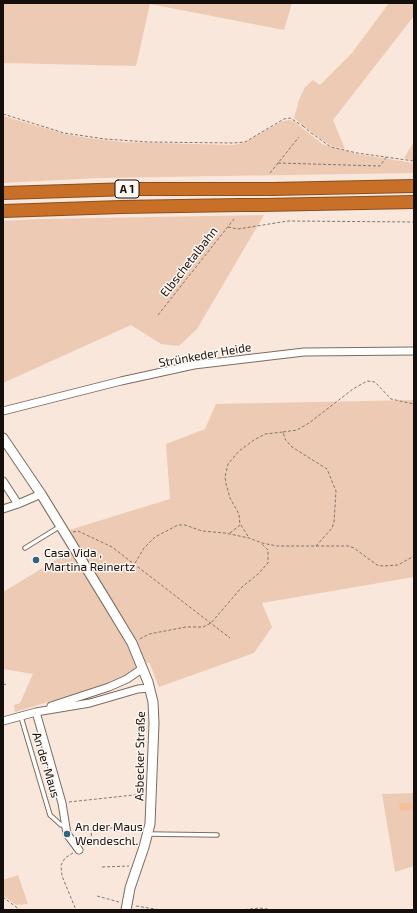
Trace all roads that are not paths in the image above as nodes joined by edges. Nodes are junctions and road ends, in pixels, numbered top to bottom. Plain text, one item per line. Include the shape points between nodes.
1 (414, 186) edge
2 (3, 193) edge
3 (414, 202) edge
4 (3, 211) edge
5 (414, 350) edge
6 (3, 411) edge
7 (3, 438) edge
8 (3, 481) edge
9 (41, 494) junction
10 (18, 504) junction
11 (3, 509) edge
12 (62, 529) junction
13 (25, 548) dead end
14 (143, 668) junction
15 (149, 688) junction
16 (36, 712) junction
17 (20, 717) junction
18 (3, 721) edge
19 (66, 825) junction
20 (148, 834) junction
21 (217, 835) dead end
22 (78, 850) road end
23 (126, 907) edge

1 - 2 highway, A 1, bridge
3 - 4 highway, A 1, bridge
5 - 6 street, Strünkeder Heide via 304,352 194,365
7 - 9 main road, Asbecker Straße
8 - 10 street
9 - 10 street
9 - 12 main road, Asbecker Straße
10 - 11 street
12 - 13 lane
12 - 14 main road, Asbecker Straße via 132,643
14 - 15 main road, Asbecker Straße
14 - 16 street via 109,687
15 - 16 street via 138,688 90,702
15 - 20 main road, Asbecker Straße via 154,723
16 - 17 street
16 - 19 street, An der Maus
17 - 18 street
17 - 19 lane, An der Maus via 50,815 61,825
19 - 22 street, An der Maus via 67,834
20 - 21 lane
20 - 23 main road, Asbecker Straße

